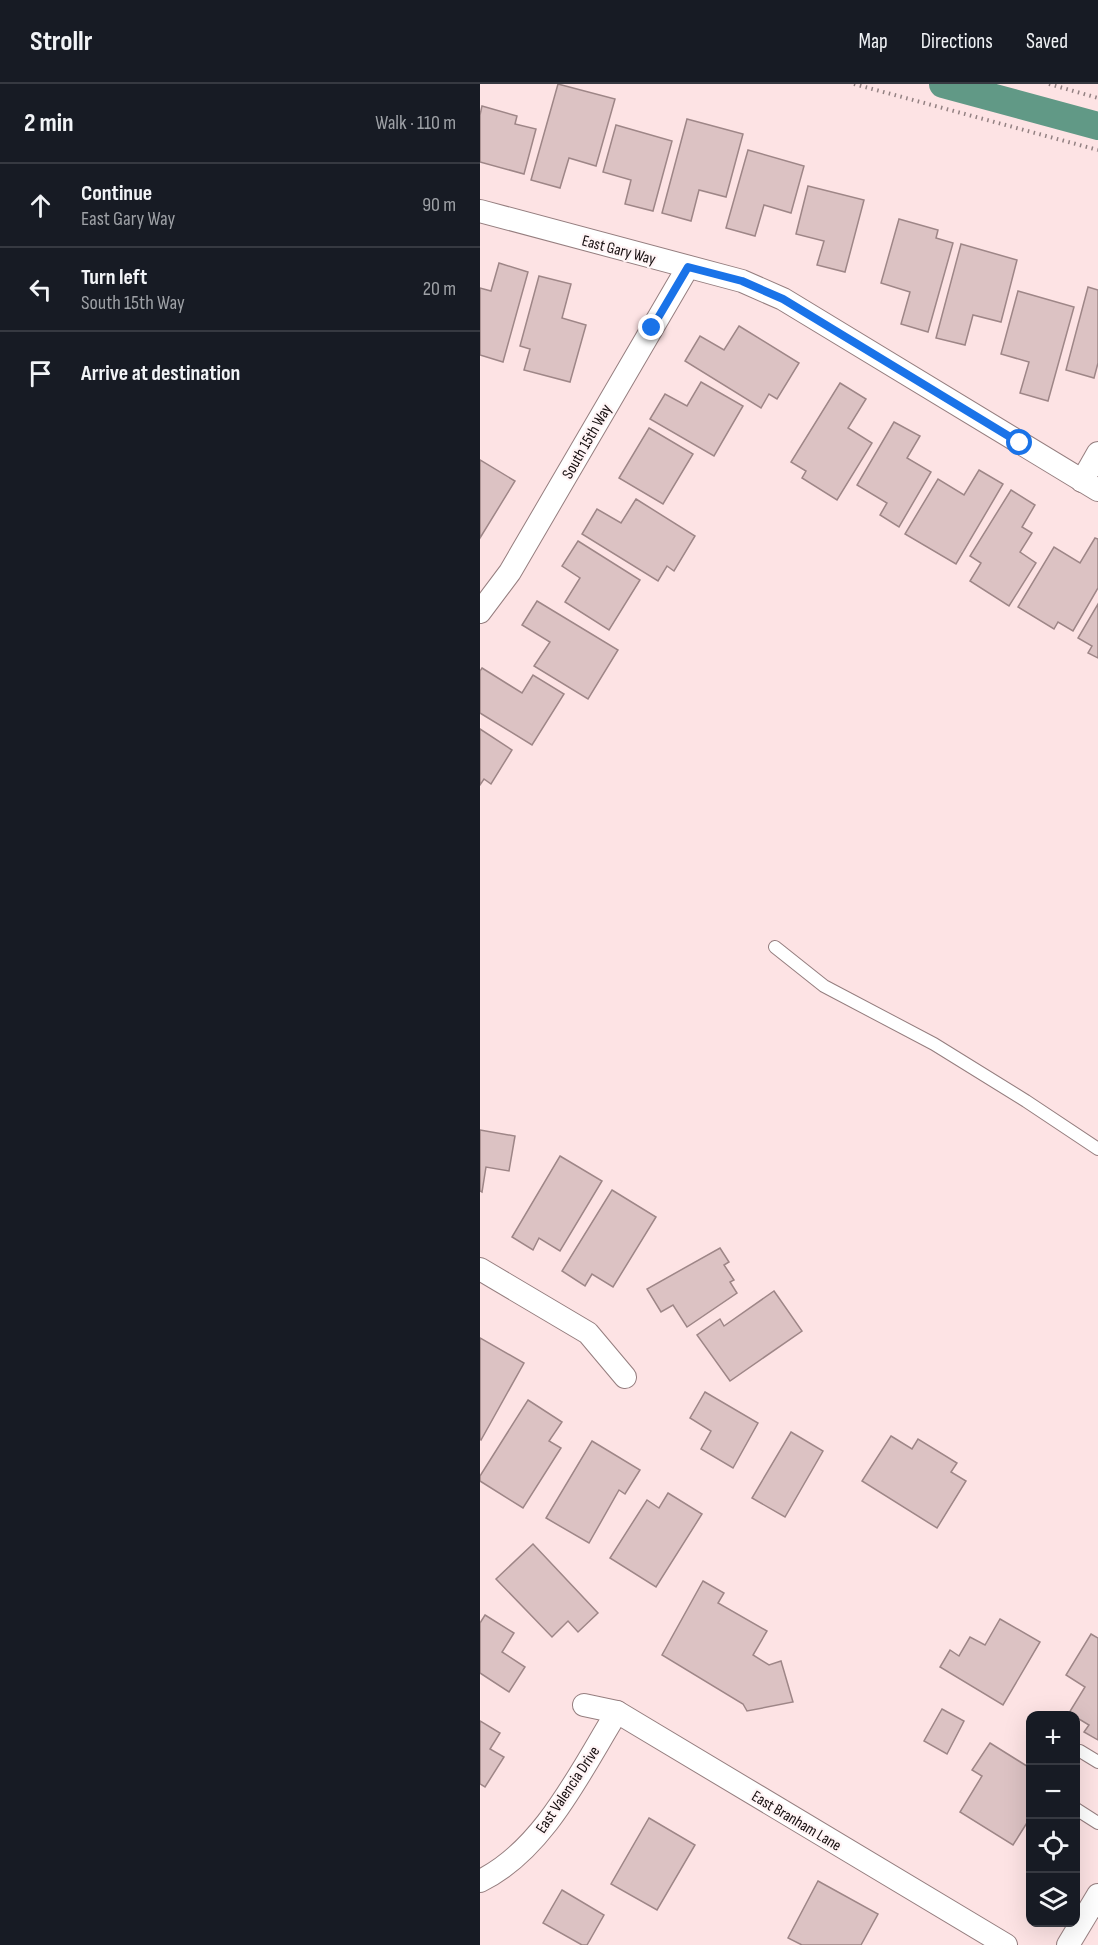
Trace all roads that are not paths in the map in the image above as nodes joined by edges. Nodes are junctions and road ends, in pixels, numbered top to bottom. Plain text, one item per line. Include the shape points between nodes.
1 (480, 212) edge
2 (688, 267) junction
3 (1098, 453) edge
4 (1090, 485) edge
5 (480, 612) edge
6 (775, 947) dead end
7 (1098, 1149) edge
8 (480, 1269) edge
9 (625, 1377) dead end
10 (584, 1705) dead end
11 (617, 1712) junction
12 (1080, 1751) edge
13 (1098, 1762) edge
14 (1080, 1812) edge
15 (1098, 1823) edge
16 (480, 1881) edge
17 (1098, 1895) edge
18 (1006, 1945) edge
19 (1068, 1945) edge

1 - 2 street, East Gary Way
2 - 4 street, East Gary Way via 742,281 783,299
2 - 5 street, South 15th Way via 510,572
3 - 4 street
6 - 7 lane via 824,986 934,1044
8 - 9 street via 588,1333
10 - 11 street, East Branham Lane
11 - 16 street, East Valencia Drive via 542,1831 502,1868
11 - 18 street, East Branham Lane
12 - 13 lane
14 - 15 lane
17 - 19 street

